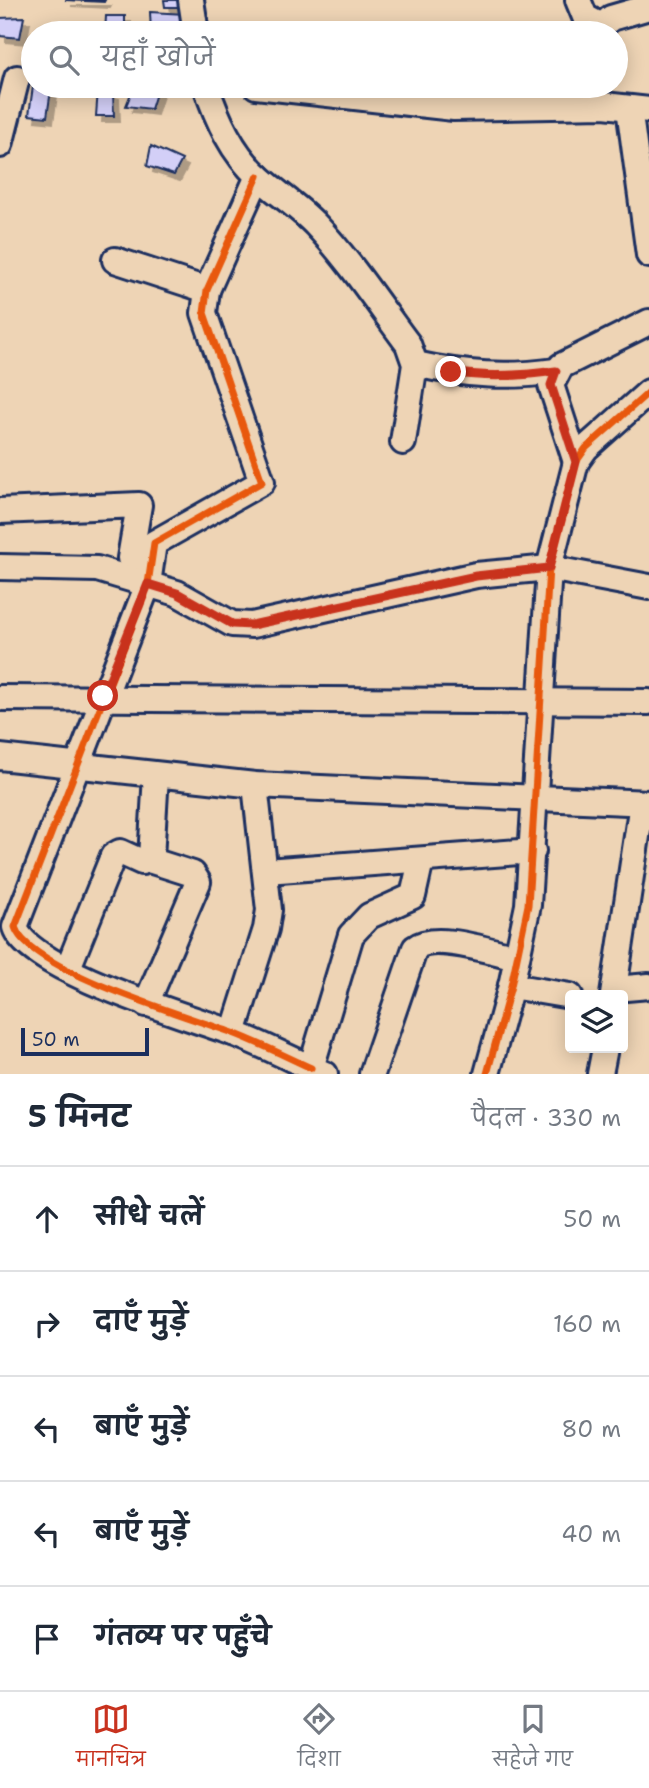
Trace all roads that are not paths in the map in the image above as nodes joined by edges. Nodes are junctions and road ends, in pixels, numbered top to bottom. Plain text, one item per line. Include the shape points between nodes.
1 (191, 0) edge
2 (578, 0) edge
3 (649, 7) edge
4 (194, 21) edge
5 (590, 21) edge
6 (608, 21) edge
7 (17, 77) edge
8 (211, 98) edge
9 (364, 98) edge
10 (569, 98) edge
11 (611, 98) edge
12 (639, 109) edge
13 (0, 145) edge
14 (258, 176) junction
15 (649, 255) edge
16 (115, 260) dead end
17 (207, 290) junction
18 (649, 322) edge
19 (415, 364) junction
20 (556, 371) junction
21 (649, 392) edge
22 (403, 442) dead end
23 (576, 462) junction
24 (0, 511) edge
25 (0, 567) edge
26 (549, 568) junction
27 (148, 584) junction
28 (649, 587) edge
29 (103, 696) junction
30 (0, 698) edge
31 (540, 699) junction
32 (649, 702) edge
33 (0, 757) edge
34 (76, 765) junction
35 (156, 775) junction
36 (255, 785) junction
37 (535, 799) junction
38 (646, 803) edge
39 (533, 851) junction
40 (149, 860) junction
41 (421, 860) junction
42 (266, 871) junction
43 (517, 957) junction
44 (68, 968) junction
45 (511, 986) junction
46 (649, 986) edge
47 (614, 990) edge
48 (626, 990) edge
49 (565, 995) edge
50 (146, 1004) junction
51 (233, 1033) junction
52 (603, 1053) edge
53 (318, 1071) edge
54 (372, 1074) edge
55 (487, 1074) edge
56 (600, 1074) edge

1 - 4 street
2 - 5 street
3 - 6 street
7 - 13 street
8 - 14 street via 225,132
9 - 10 street via 454,108
11 - 12 street
12 - 15 street
14 - 17 street
14 - 19 street via 319,228 408,344
16 - 17 street
17 - 27 street via 204,313 208,331 262,482 154,543
18 - 20 street
19 - 20 street via 478,376
19 - 22 street
20 - 23 street via 551,385
21 - 23 street via 586,447
23 - 26 street
24 - 27 street via 139,505 130,558
25 - 27 street via 83,568
26 - 27 street via 476,576 252,625 232,624 177,593
26 - 28 street
26 - 31 street
27 - 29 street
29 - 30 street
29 - 31 street via 276,701
29 - 34 street
31 - 32 street
31 - 37 street
33 - 34 street
34 - 35 street
34 - 44 street via 15,927 23,943
35 - 36 street
35 - 40 street
36 - 37 street
36 - 42 street
37 - 38 street
37 - 39 street
38 - 47 street
39 - 41 street
39 - 43 street
40 - 44 street via 142,862 125,852 113,856
40 - 50 street via 193,874 198,882
41 - 42 street
41 - 53 street via 412,896 369,916 351,935
42 - 51 street via 267,929
43 - 45 street
43 - 54 street via 430,940 415,948
44 - 50 street via 102,988
45 - 49 street
45 - 55 street
46 - 48 street
50 - 51 street
51 - 53 street
52 - 56 street

